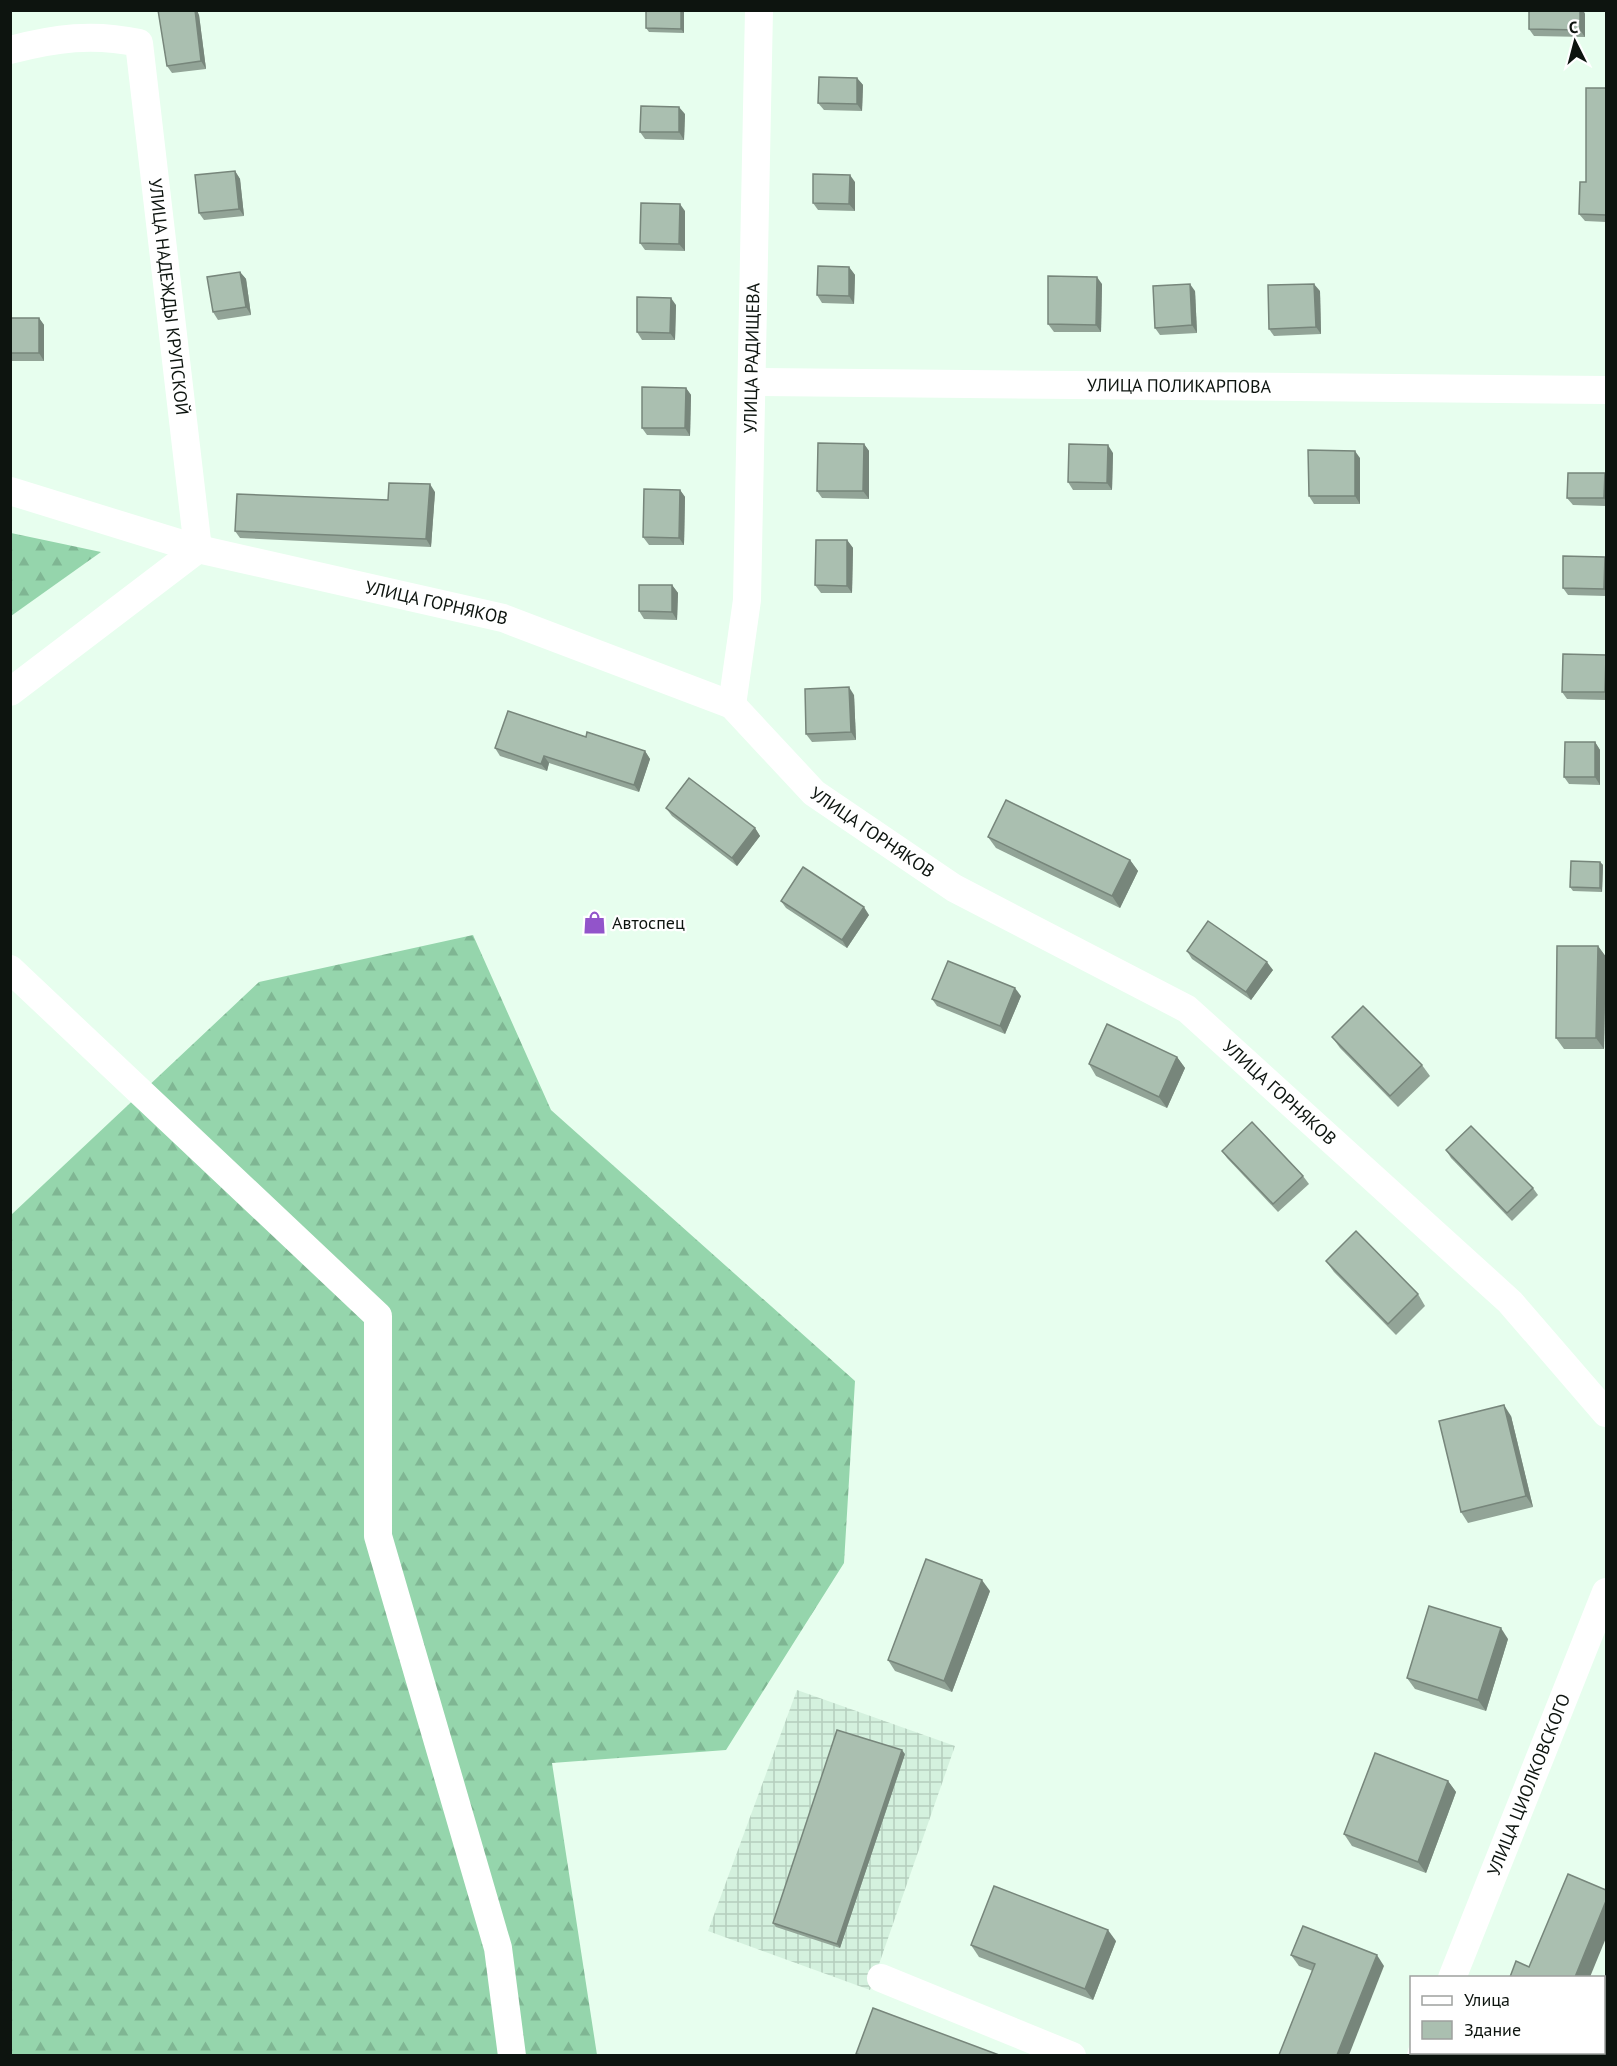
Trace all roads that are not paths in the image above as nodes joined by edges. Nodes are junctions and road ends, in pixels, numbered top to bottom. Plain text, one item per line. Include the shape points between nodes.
1 (759, 10) edge
2 (10, 50) edge
3 (753, 382) junction
4 (1606, 390) edge
5 (10, 491) edge
6 (198, 549) junction
7 (10, 692) edge
8 (732, 705) junction
9 (10, 969) edge
10 (1606, 1413) edge
11 (1606, 1593) edge
12 (1452, 1976) edge
13 (881, 1978) dead end
14 (512, 2055) edge
15 (1072, 2055) edge

1 - 3 street, УЛИЦА РАДИЩЕВА
2 - 6 street, УЛИЦА НАДЕЖДЫ КРУПСКОЙ via 50,39 108,36 139,43
3 - 4 street, УЛИЦА ПОЛИКАРПОВА
3 - 8 street, УЛИЦА РАДИЩЕВА via 747,600
5 - 6 street, УЛИЦА ГОРНЯКОВ
6 - 7 street
6 - 8 street, УЛИЦА ГОРНЯКОВ via 503,618
8 - 10 street, УЛИЦА ГОРНЯКОВ via 814,793 954,888 1187,1010 1510,1302
9 - 14 street via 378,1316 378,1536 498,1948
11 - 12 street, УЛИЦА ЦИОЛКОВСКОГО
13 - 15 street

